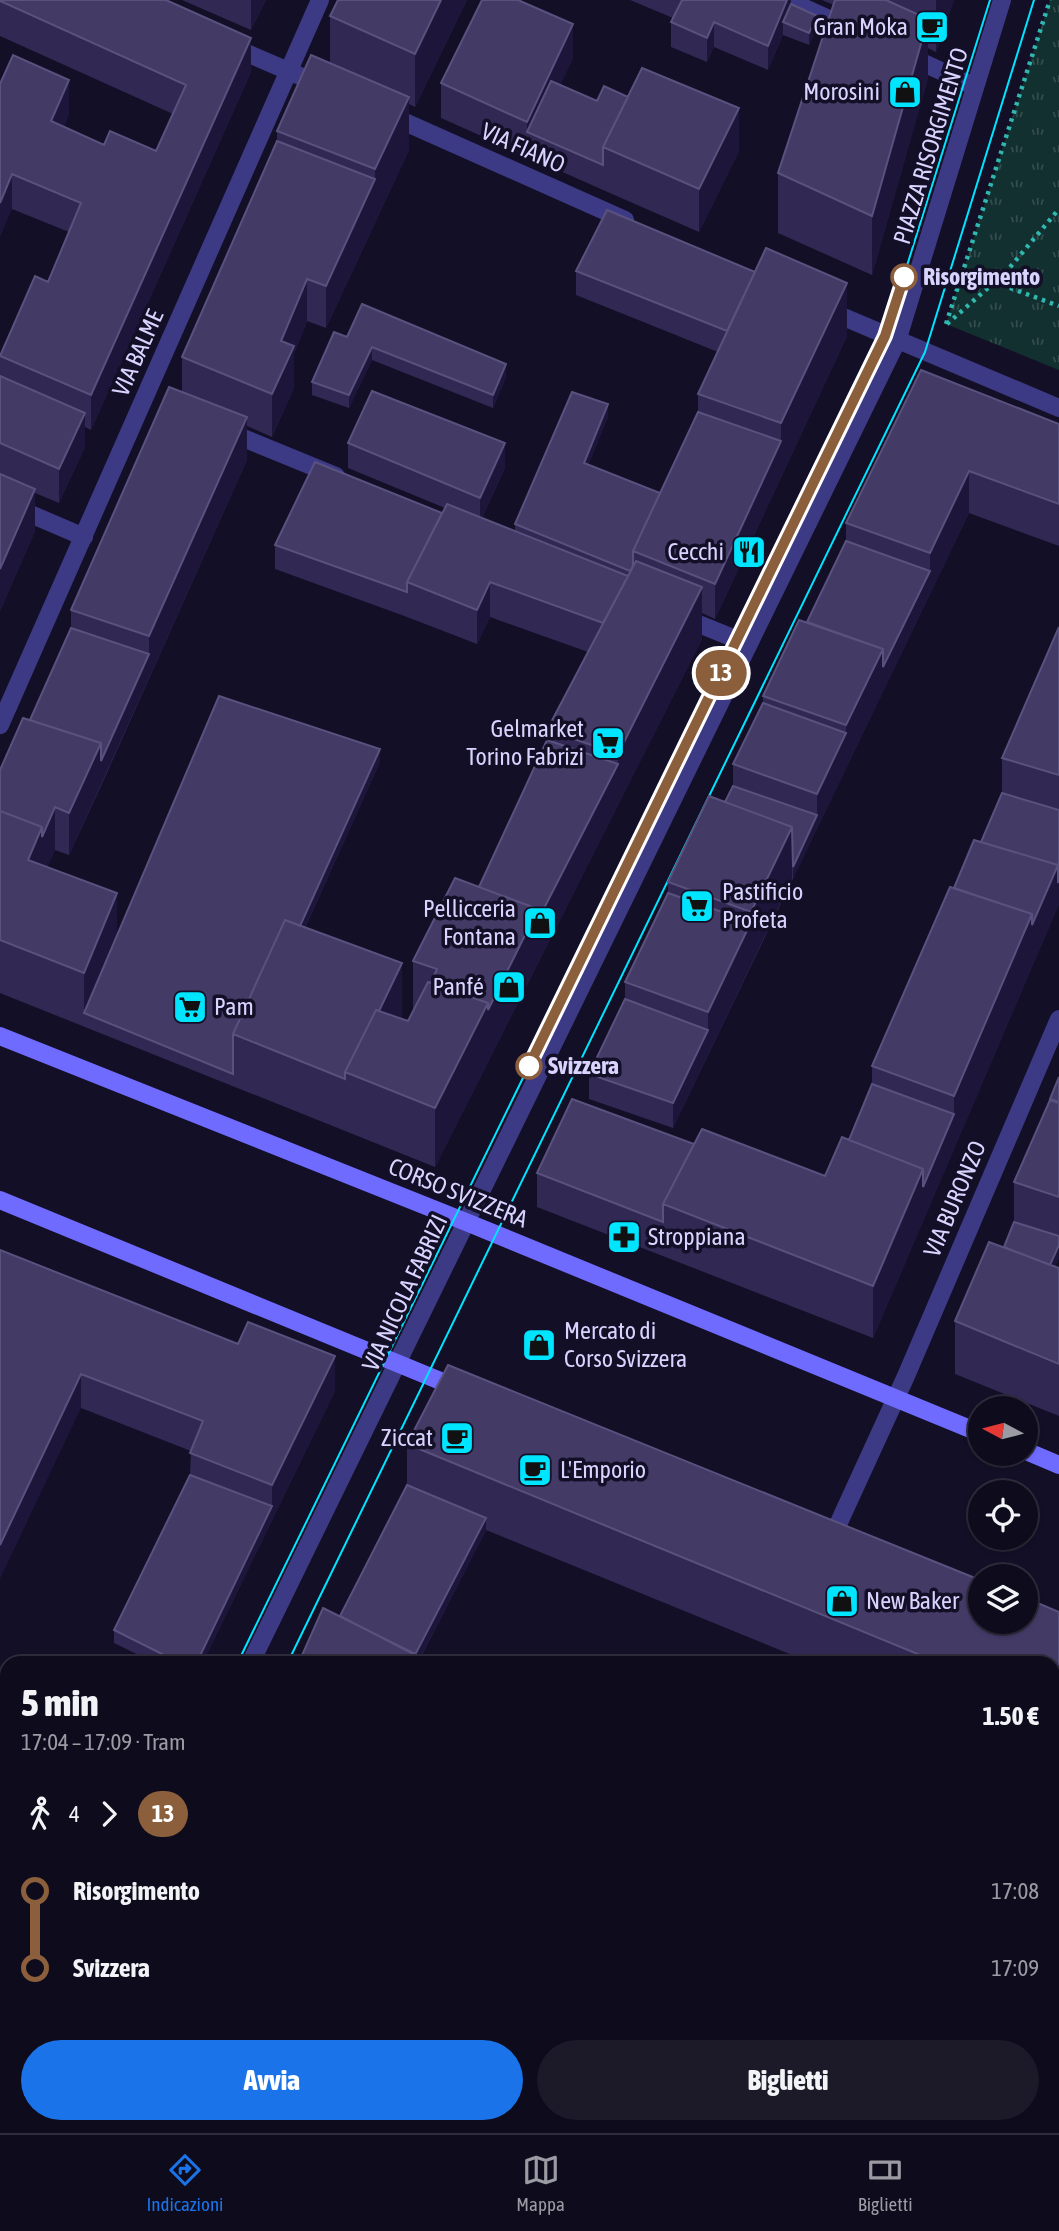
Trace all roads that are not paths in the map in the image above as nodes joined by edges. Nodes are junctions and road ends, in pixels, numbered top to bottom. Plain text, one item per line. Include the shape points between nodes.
1 (320, 0) edge
2 (787, 0) edge
3 (1002, 0) edge
4 (215, 39) edge
5 (872, 39) edge
6 (895, 50) edge
7 (289, 71) junction
8 (974, 86) junction
9 (340, 93) edge
10 (378, 110) edge
11 (645, 229) edge
12 (810, 302) edge
13 (897, 341) junction
14 (1059, 408) edge
15 (208, 424) edge
16 (348, 481) edge
17 (0, 500) edge
18 (84, 537) junction
19 (665, 610) edge
20 (748, 645) junction
21 (0, 725) edge
22 (1059, 1019) edge
23 (0, 1036) edge
24 (0, 1200) edge
25 (466, 1222) junction
26 (399, 1364) junction
27 (479, 1396) edge
28 (896, 1399) junction
29 (968, 1428) edge
30 (1038, 1456) edge
31 (1059, 1465) edge
32 (830, 1542) edge
33 (254, 1656) edge

1 - 7 street, VIA BALME
2 - 5 street
3 - 8 street, PIAZZA RISORGIMENTO
4 - 7 street
6 - 8 street
7 - 9 street
7 - 18 street, VIA BALME via 151,400
8 - 13 street, PIAZZA RISORGIMENTO
10 - 11 street, VIA FIANO
12 - 13 street
13 - 14 street
13 - 20 street, VIA NICOLA FABRIZI
15 - 16 street
17 - 18 street
18 - 21 street, VIA BALME
19 - 20 street
20 - 25 street, VIA NICOLA FABRIZI
22 - 28 street, VIA BURONZO
23 - 25 street, CORSO SVIZZERA
24 - 26 street
25 - 26 street, VIA NICOLA FABRIZI
25 - 28 street, CORSO SVIZZERA
26 - 27 street
26 - 33 street, VIA NICOLA FABRIZI
28 - 29 street, CORSO SVIZZERA
28 - 32 street
30 - 31 street

